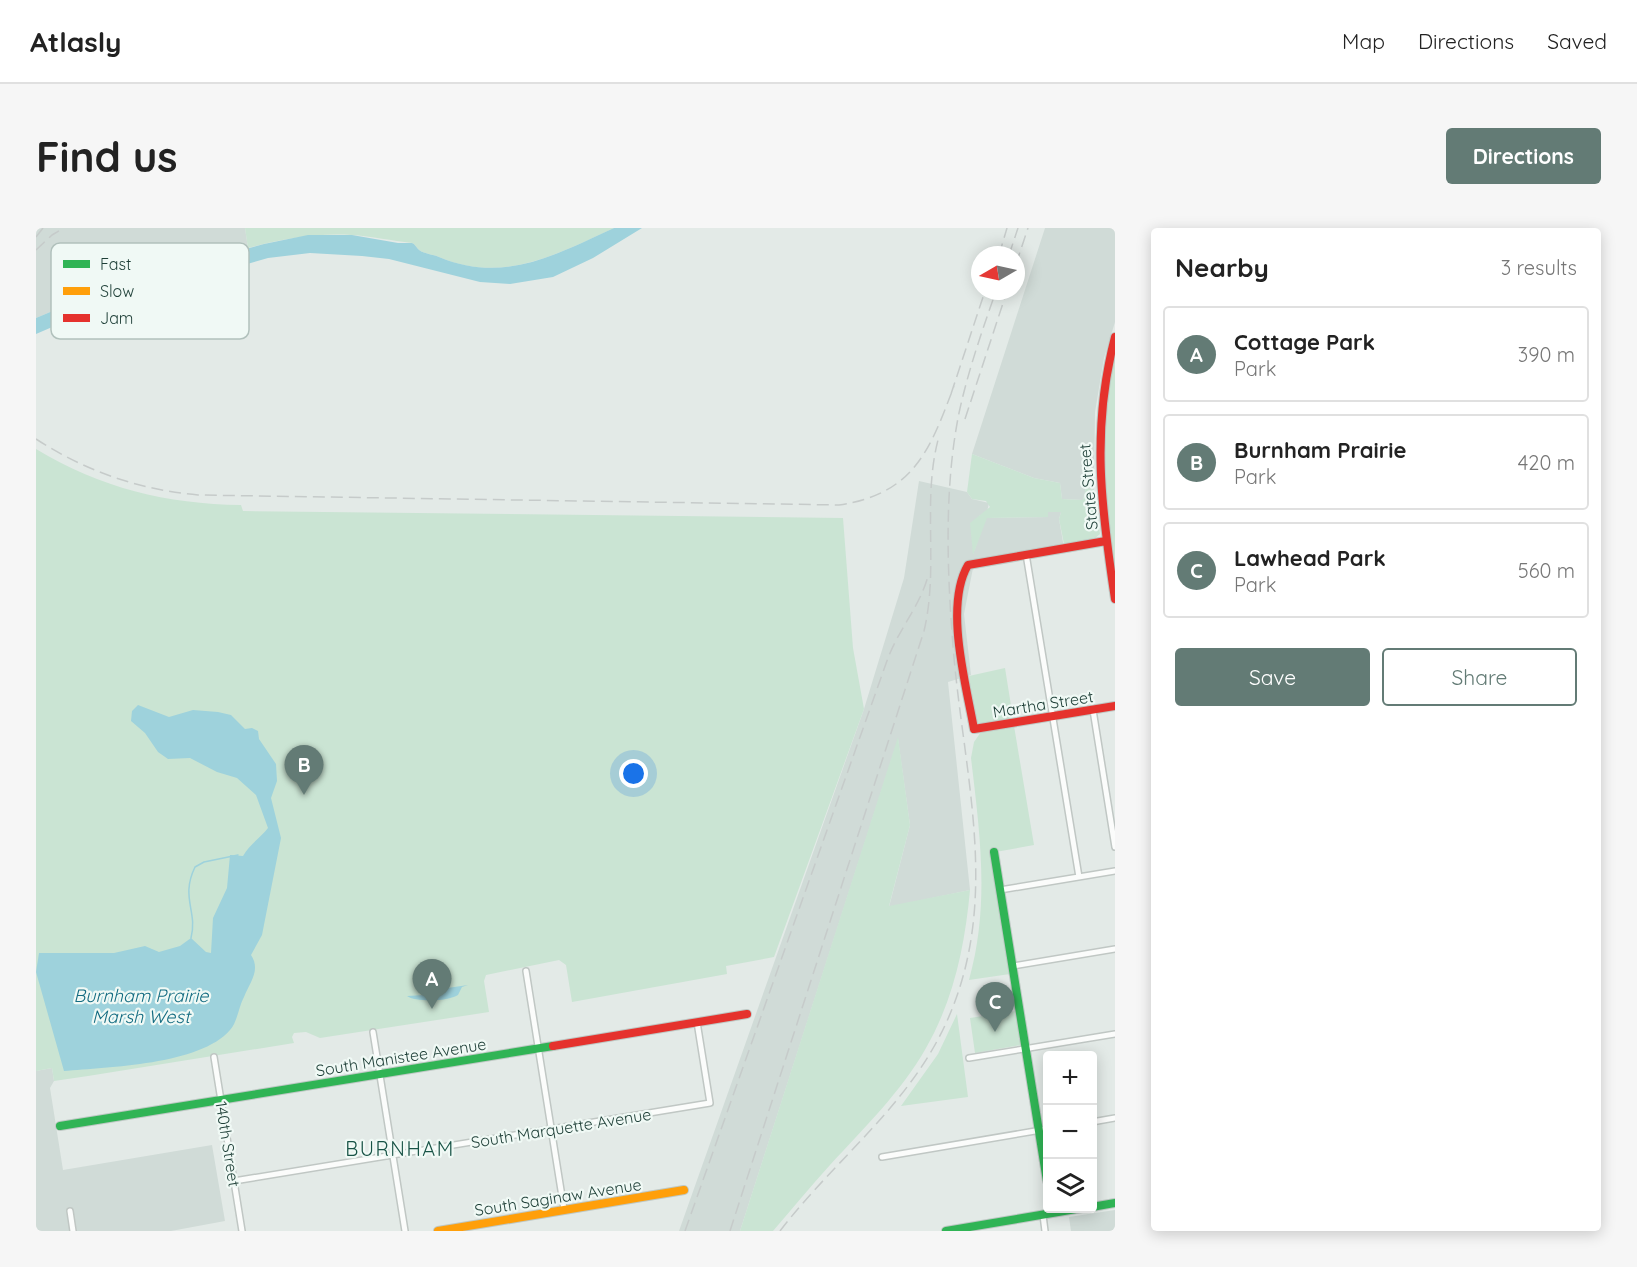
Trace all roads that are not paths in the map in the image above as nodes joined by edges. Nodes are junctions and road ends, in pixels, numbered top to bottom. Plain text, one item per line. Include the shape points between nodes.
1 (1115, 337) edge
2 (1106, 541) junction
3 (1026, 554) junction
4 (1115, 599) edge
5 (1115, 706) edge
6 (1093, 710) junction
7 (1053, 716) junction
8 (1115, 847) edge
9 (994, 852) dead end
10 (1115, 871) edge
11 (1079, 877) junction
12 (1000, 890) junction
13 (1115, 949) edge
14 (1013, 966) junction
15 (526, 970) dead end
16 (747, 1014) dead end
17 (697, 1022) junction
18 (373, 1032) dead end
19 (1115, 1034) edge
20 (538, 1048) junction
21 (1026, 1048) junction
22 (214, 1057) dead end
23 (969, 1058) dead end
24 (380, 1074) junction
25 (220, 1100) junction
26 (1115, 1118) edge
27 (1097, 1121) edge
28 (60, 1126) dead end
29 (551, 1129) junction
30 (1043, 1130) edge
31 (392, 1155) junction
32 (882, 1157) dead end
33 (234, 1181) junction
34 (684, 1190) dead end
35 (1115, 1203) edge
36 (1097, 1206) edge
37 (564, 1209) junction
38 (70, 1211) dead end
39 (1048, 1213) edge
40 (1043, 1215) junction
41 (73, 1231) edge
42 (242, 1231) edge
43 (405, 1231) edge
44 (438, 1231) edge
45 (946, 1231) edge
46 (1045, 1231) edge

1 - 2 street, State Street via 1103,382 1097,439 1098,487
2 - 3 street
2 - 4 street, State Street
3 - 7 street
3 - 7 street, Martha Street via 974,562 963,569 957,587 974,729
5 - 6 street, Martha Street
6 - 7 street, Martha Street
6 - 8 street
7 - 11 street
9 - 12 street
10 - 11 street
11 - 12 street
12 - 14 street
13 - 14 street
14 - 21 street
15 - 20 street
16 - 17 street, South Manistee Avenue
17 - 20 street, South Manistee Avenue
17 - 29 street, South Marquette Avenue via 710,1103
18 - 24 street
19 - 21 street
20 - 24 street, South Manistee Avenue
20 - 29 street
21 - 23 street
21 - 30 street
22 - 25 street, 140th Street
24 - 25 street, South Manistee Avenue
24 - 31 street
25 - 28 street, South Manistee Avenue
25 - 33 street, 140th Street
26 - 27 street
29 - 31 street, South Marquette Avenue
29 - 37 street
30 - 32 street
31 - 33 street, South Marquette Avenue
31 - 43 street
33 - 42 street, 140th Street
34 - 37 street, South Saginaw Avenue
35 - 36 street
37 - 44 street, South Saginaw Avenue
38 - 41 street
39 - 40 street
40 - 45 street
40 - 46 street

